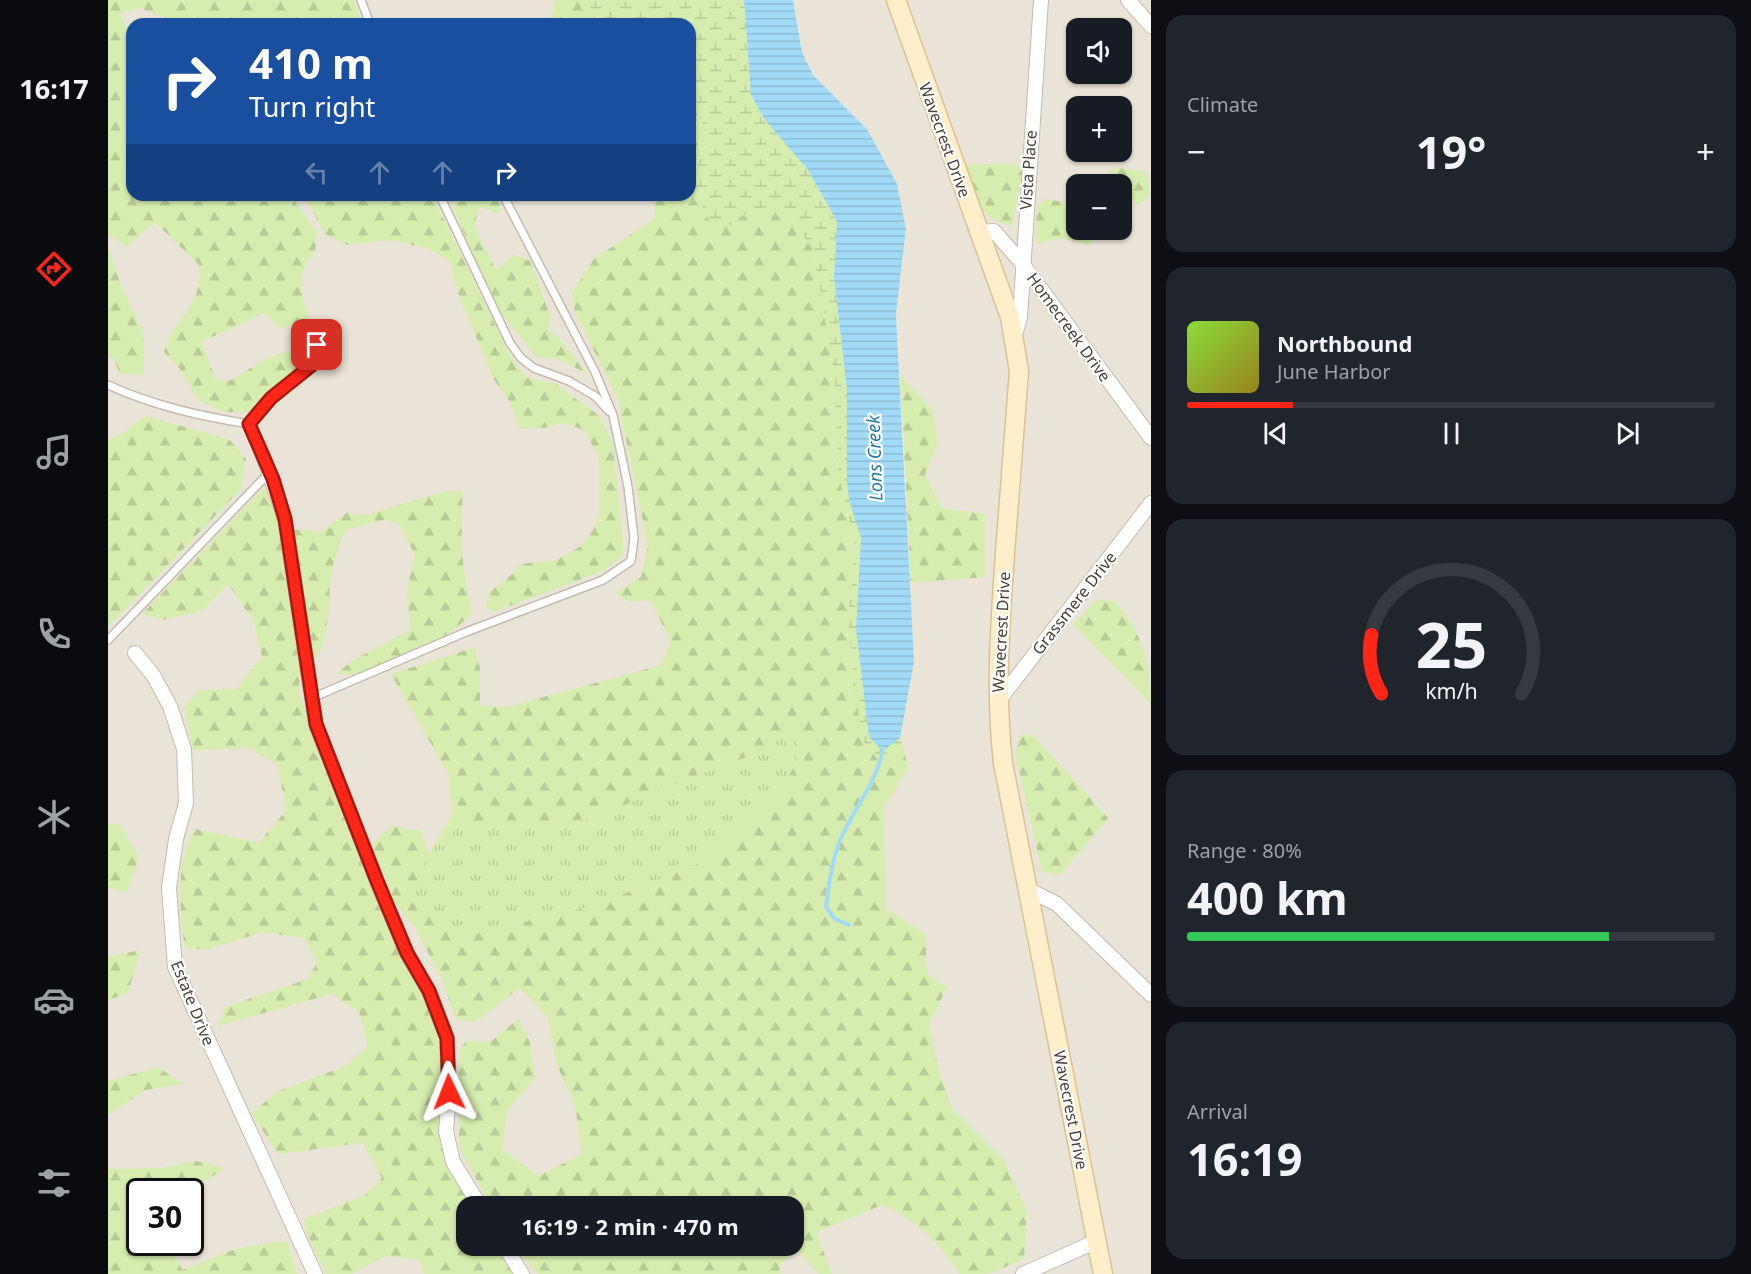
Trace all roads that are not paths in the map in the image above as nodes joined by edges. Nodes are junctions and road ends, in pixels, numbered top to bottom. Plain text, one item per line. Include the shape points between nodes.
1 (361, 0) edge
2 (896, 0) edge
3 (1041, 0) edge
4 (1128, 0) edge
5 (368, 18) edge
6 (1151, 26) edge
7 (443, 201) edge
8 (506, 201) edge
9 (978, 232) junction
10 (1021, 262) junction
11 (1014, 340) junction
12 (317, 345) dead end
13 (108, 385) edge
14 (613, 415) junction
15 (249, 424) junction
16 (1151, 438) edge
17 (260, 447) joint
18 (270, 472) junction
19 (1151, 503) edge
20 (108, 640) edge
21 (135, 653) dead end
22 (312, 698) junction
23 (997, 703) junction
24 (1029, 890) junction
25 (1151, 995) edge
26 (474, 1196) edge
27 (1097, 1242) junction
28 (511, 1256) edge
29 (315, 1274) edge
30 (522, 1274) edge
31 (1023, 1274) edge
32 (1103, 1274) edge

1 - 5 lane
2 - 9 street, Wavecrest Drive
3 - 10 street, Vista Place
4 - 6 street
7 - 14 lane via 510,343 521,358 595,396
8 - 14 lane via 595,372
9 - 10 street, Homecreek Drive via 994,231
9 - 11 street, Wavecrest Drive via 1010,317
10 - 11 street, Vista Place via 1020,317
10 - 16 street, Homecreek Drive
11 - 23 street, Wavecrest Drive via 1018,371
12 - 15 lane via 312,365 271,398
13 - 15 lane via 175,410
14 - 22 lane via 633,528 631,561 603,580 466,632
15 - 17 lane
17 - 18 street
18 - 20 lane
18 - 22 street via 285,519
19 - 23 street, Grassmere Drive
21 - 29 street, Estate Drive via 170,706 184,749 186,803 176,839 170,888 175,967
22 - 26 street via 316,724 377,881 447,1038 446,1131 453,1162
23 - 24 street, Wavecrest Drive via 1003,763
24 - 25 street via 1057,904
24 - 27 street, Wavecrest Drive
27 - 31 street
27 - 32 street, Wavecrest Drive
28 - 30 street

